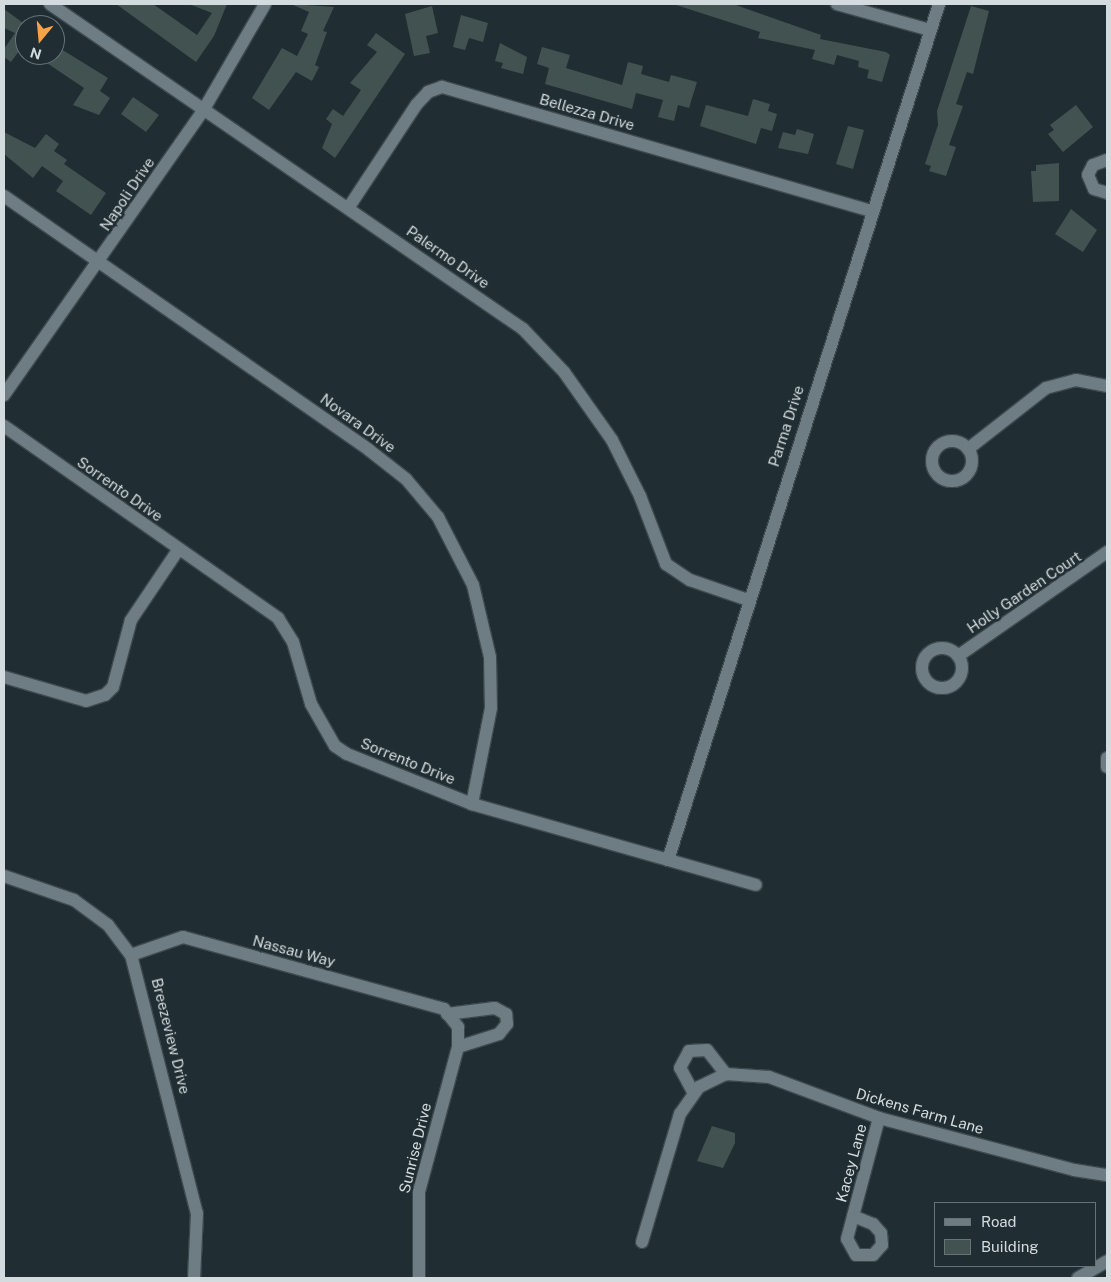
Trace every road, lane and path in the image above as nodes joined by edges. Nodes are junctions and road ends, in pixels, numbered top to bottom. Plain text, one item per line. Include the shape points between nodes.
1 (50, 4) edge
2 (265, 4) edge
3 (837, 4) edge
4 (939, 4) edge
5 (930, 30) junction
6 (204, 110) junction
7 (1107, 160) edge
8 (1107, 193) edge
9 (4, 196) edge
10 (349, 207) junction
11 (872, 211) junction
12 (100, 262) junction
13 (1107, 386) edge
14 (4, 396) edge
15 (4, 426) edge
16 (968, 449) dead end
17 (178, 550) junction
18 (1107, 552) edge
19 (748, 600) junction
20 (958, 656) dead end
21 (4, 677) edge
22 (1107, 758) edge
23 (1107, 767) edge
24 (472, 804) junction
25 (668, 860) junction
26 (4, 876) edge
27 (756, 885) dead end
28 (131, 955) junction
29 (447, 1014) junction
30 (458, 1047) junction
31 (726, 1074) junction
32 (693, 1092) junction
33 (879, 1118) junction
34 (1107, 1174) edge
35 (854, 1216) dead end
36 (642, 1242) dead end
37 (1107, 1261) edge
38 (194, 1278) edge
39 (419, 1278) edge
40 (1078, 1278) edge

1 - 6 street, Palermo Drive
2 - 6 street, Napoli Drive
3 - 5 street
4 - 5 street, Parma Drive
5 - 11 street, Parma Drive
6 - 10 street, Palermo Drive
6 - 12 street, Napoli Drive
7 - 8 street via 1093,165 1088,175 1094,189
9 - 12 street, Novara Drive
10 - 11 street, Bellezza Drive via 418,104 428,92 442,87
10 - 19 street, Palermo Drive via 523,329 547,352 586,400 628,468 666,564 690,580
11 - 19 street, Parma Drive
12 - 14 street, Napoli Drive
12 - 24 street, Novara Drive via 369,450 406,480 448,530 481,608 490,657 491,708
13 - 16 street via 1076,380 1046,388
15 - 17 street, Sorrento Drive
17 - 21 street via 131,620 113,687 105,696 86,701
17 - 24 street, Sorrento Drive via 267,609 283,624 293,642 311,704 334,746 365,764
18 - 20 street, Holly Garden Court
19 - 25 street, Parma Drive
22 - 23 street
24 - 25 street, Sorrento Drive
25 - 27 street, Sorrento Drive
26 - 28 street, Breezeview Drive via 74,900 108,925
28 - 29 street, Nassau Way via 183,937
28 - 38 street, Breezeview Drive via 198,1214
29 - 30 street, Sunrise Drive via 458,1027
29 - 30 street, Nassau Way via 495,1008 506,1014 507,1024 499,1034
30 - 39 street, Sunrise Drive via 419,1192 416,1266
31 - 32 street
31 - 32 street via 707,1050 688,1051 680,1068
31 - 33 street, Dickens Farm Lane via 769,1077
32 - 36 street via 674,1128
33 - 34 street, Dickens Farm Lane via 1082,1172
33 - 35 street, Kacey Lane
37 - 40 street

